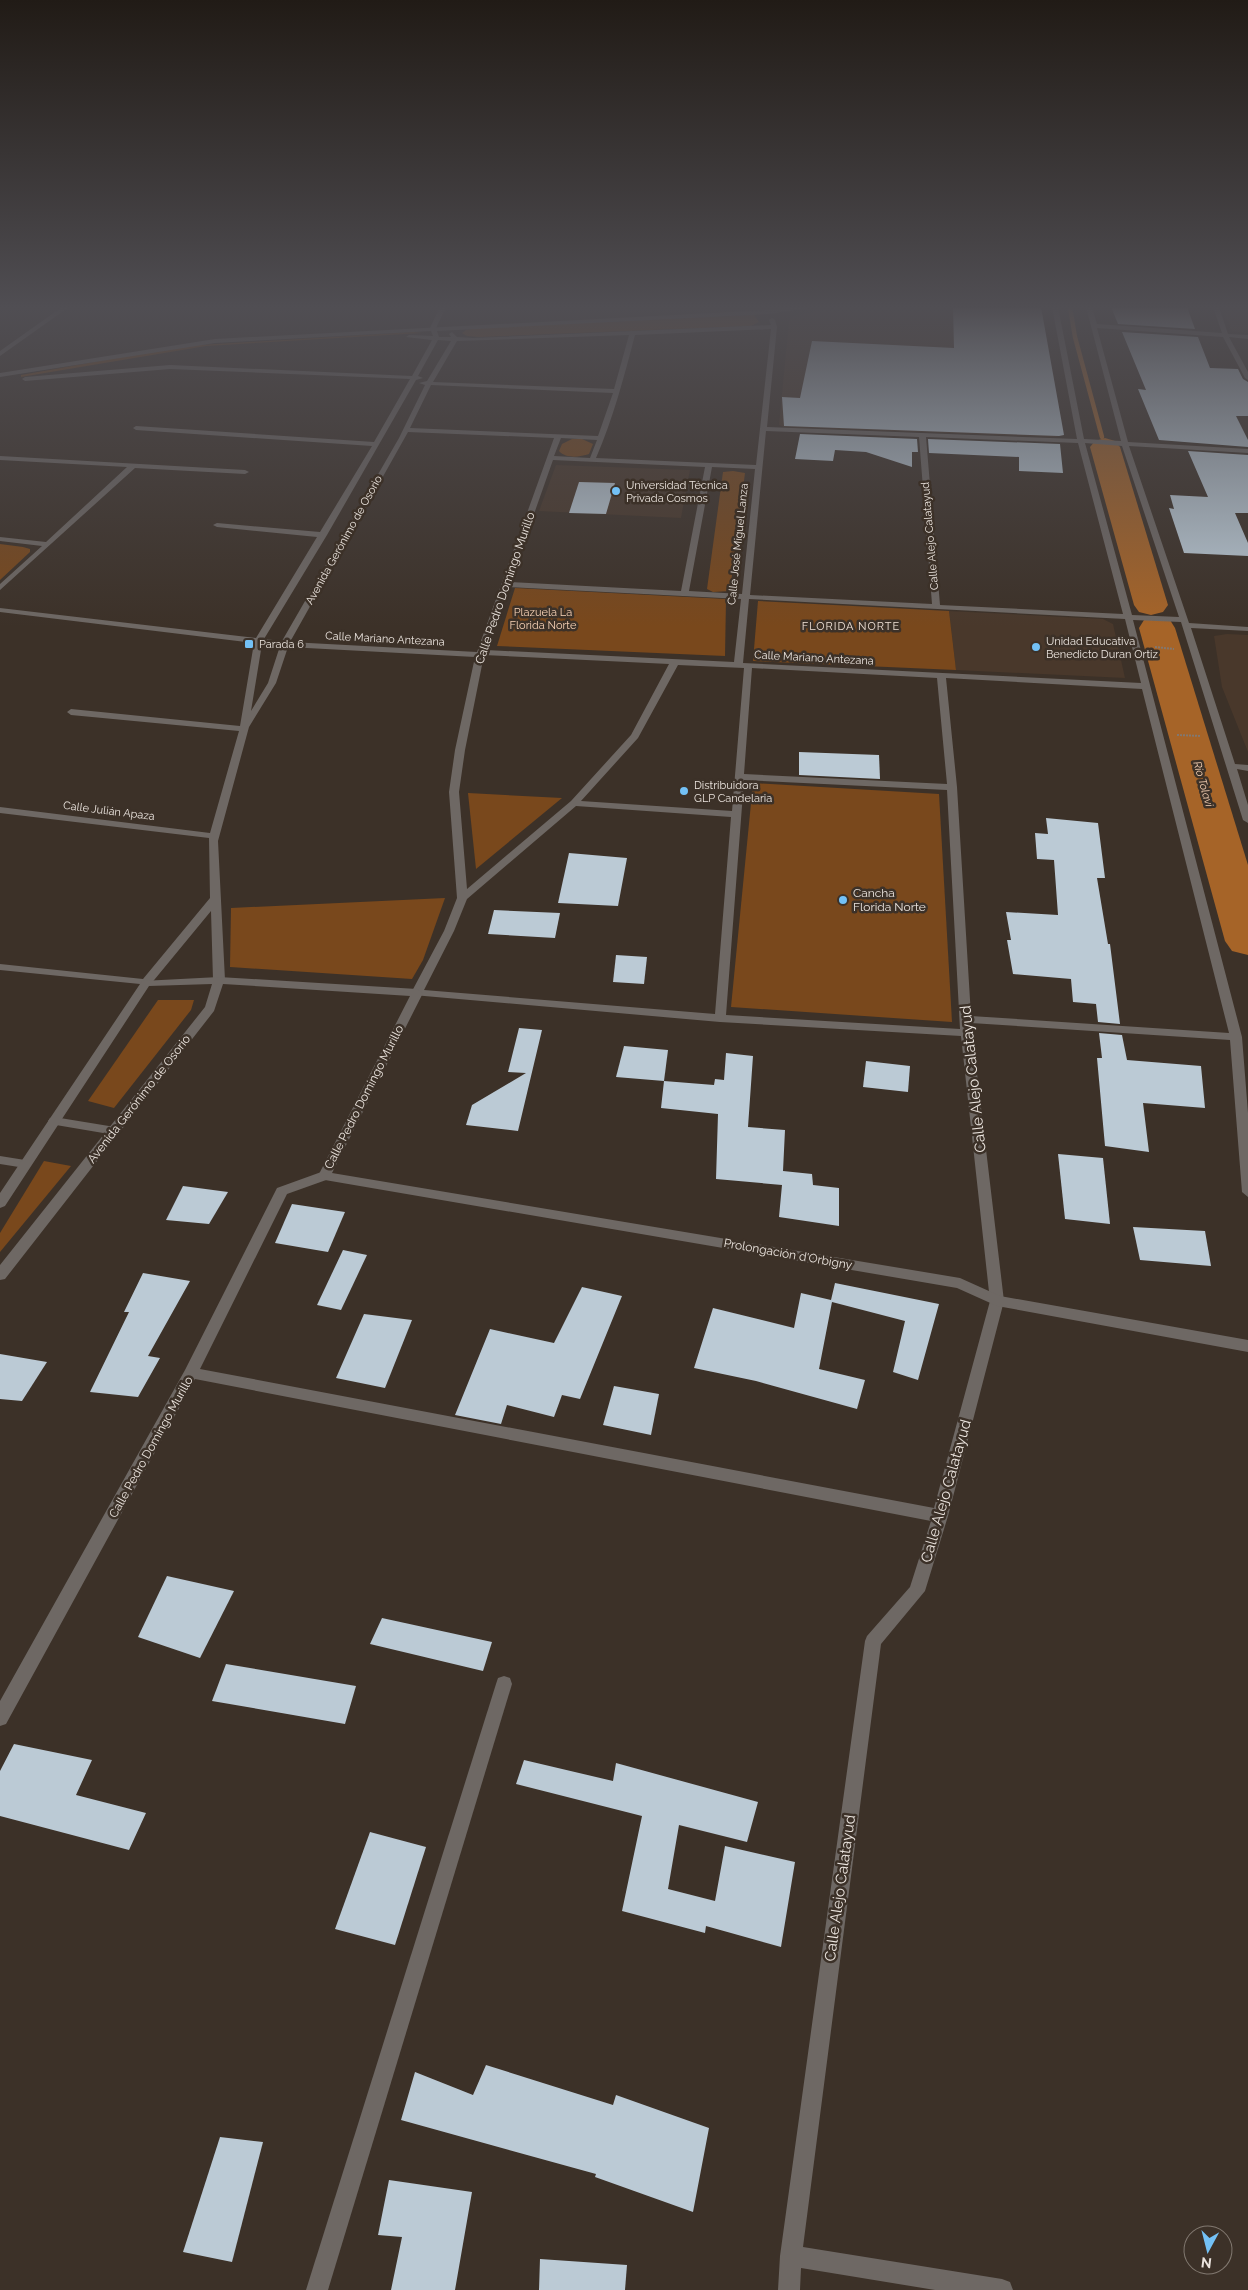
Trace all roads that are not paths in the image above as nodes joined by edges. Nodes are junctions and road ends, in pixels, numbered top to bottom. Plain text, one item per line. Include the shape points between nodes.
1 (398, 414) edge
2 (414, 414) edge
3 (610, 414) edge
4 (765, 414) edge
5 (1076, 414) edge
6 (1117, 414) edge
7 (136, 428) dead end
8 (763, 429) junction
9 (406, 430) junction
10 (922, 435) junction
11 (558, 436) junction
12 (602, 438) junction
13 (388, 439) junction
14 (1081, 441) junction
15 (1125, 444) junction
16 (1248, 451) edge
17 (0, 458) edge
18 (549, 458) junction
19 (592, 460) junction
20 (709, 465) junction
21 (133, 466) junction
22 (759, 467) junction
23 (245, 472) dead end
24 (216, 525) dead end
25 (323, 535) junction
26 (0, 539) edge
27 (47, 544) junction
28 (506, 584) junction
29 (0, 588) edge
30 (685, 593) junction
31 (745, 596) junction
32 (936, 607) junction
33 (0, 610) edge
34 (1127, 617) junction
35 (1184, 622) junction
36 (1248, 629) edge
37 (259, 640) junction
38 (286, 644) junction
39 (481, 654) junction
40 (675, 662) junction
41 (743, 665) junction
42 (941, 676) junction
43 (1145, 686) junction
44 (71, 712) dead end
45 (244, 729) junction
46 (1231, 766) junction
47 (1248, 768) edge
48 (740, 777) junction
49 (952, 787) junction
50 (574, 803) junction
51 (0, 810) edge
52 (736, 814) junction
53 (1248, 820) edge
54 (214, 836) junction
55 (462, 898) junction
56 (214, 900) junction
57 (0, 967) edge
58 (219, 980) junction
59 (146, 983) junction
60 (417, 993) junction
61 (720, 1018) junction
62 (966, 1026) junction
63 (1236, 1037) junction
64 (54, 1121) junction
65 (115, 1131) junction
66 (0, 1160) edge
67 (25, 1164) junction
68 (324, 1176) junction
69 (1248, 1192) edge
70 (0, 1203) edge
71 (0, 1275) edge
72 (997, 1301) junction
73 (1248, 1346) edge
74 (191, 1373) junction
75 (940, 1516) junction
76 (504, 1684) dead end
77 (0, 1718) edge
78 (792, 2256) junction
79 (317, 2290) edge
80 (789, 2290) edge
81 (1002, 2290) edge

1 - 13 street, Avenida Gerónimo de Osorio
2 - 9 street, Avenida Gerónimo de Osorio
3 - 12 street
4 - 8 street, Calle José Miguel Lanza
5 - 14 street
6 - 15 street
7 - 13 street
8 - 10 street
8 - 22 street, Calle José Miguel Lanza
9 - 11 street
9 - 13 street, Avenida Gerónimo de Osorio
10 - 14 street
10 - 32 street, Calle Alejo Calatayud
11 - 12 street
11 - 18 street, Calle Pedro Domingo Murillo
12 - 19 street
13 - 25 street, Avenida Gerónimo de Osorio
13 - 38 street, Avenida Gerónimo de Osorio
14 - 15 street
14 - 34 street
15 - 16 street
15 - 35 street
17 - 21 street
18 - 19 street
18 - 28 street, Calle Pedro Domingo Murillo
19 - 20 street
20 - 22 street
20 - 30 street
21 - 23 street
21 - 27 street
22 - 31 street, Calle José Miguel Lanza
24 - 25 street
25 - 37 street, Avenida Gerónimo de Osorio
26 - 27 street
27 - 29 street
28 - 30 street
28 - 39 street, Calle Pedro Domingo Murillo
30 - 31 street
31 - 32 street
31 - 41 street, Calle José Miguel Lanza
32 - 34 street
33 - 37 street, Calle Mariano Antezana
34 - 35 street
34 - 43 street
35 - 36 street
35 - 46 street
37 - 38 street, Calle Mariano Antezana
37 - 45 street, Avenida Gerónimo de Osorio
38 - 39 street, Calle Mariano Antezana
38 - 45 street, Avenida Gerónimo de Osorio via 272,683
39 - 40 street, Calle Mariano Antezana
39 - 55 street, Calle Pedro Domingo Murillo via 454,792
40 - 41 street, Calle Mariano Antezana
40 - 50 street via 635,736
41 - 42 street, Calle Mariano Antezana
41 - 48 street, Calle José Miguel Lanza
42 - 43 street, Calle Mariano Antezana
42 - 49 street, Calle Alejo Calatayud
43 - 63 street
44 - 45 street
45 - 54 street, Avenida Gerónimo de Osorio
46 - 47 street
46 - 53 street
48 - 49 street
48 - 52 street, Calle José Miguel Lanza
49 - 62 street, Calle Alejo Calatayud
50 - 52 street
50 - 55 street
51 - 54 street, Calle Julián Apaza
52 - 61 street, Calle José Miguel Lanza
54 - 56 street, Avenida Gerónimo de Osorio
55 - 60 street, Calle Pedro Domingo Murillo
56 - 58 street, Avenida Gerónimo de Osorio
56 - 59 street
57 - 59 street
58 - 59 street
58 - 60 street
58 - 65 street, Avenida Gerónimo de Osorio via 210,1008
59 - 64 street
60 - 61 street
60 - 68 street, Calle Pedro Domingo Murillo
61 - 62 street
62 - 63 street
62 - 72 street, Calle Alejo Calatayud
63 - 69 street
64 - 65 street
64 - 67 street
65 - 71 street, Avenida Gerónimo de Osorio
66 - 67 street
67 - 70 street
68 - 72 street, Prolongación d'Orbigny via 960,1283
68 - 74 street, Calle Pedro Domingo Murillo via 282,1192
72 - 73 street, Prolongación d'Orbigny
72 - 75 street, Calle Alejo Calatayud
74 - 75 street
74 - 77 street, Calle Pedro Domingo Murillo
75 - 78 street, Calle Alejo Calatayud via 917,1591 873,1640
76 - 79 street
78 - 80 street, Calle Alejo Calatayud
78 - 81 street

